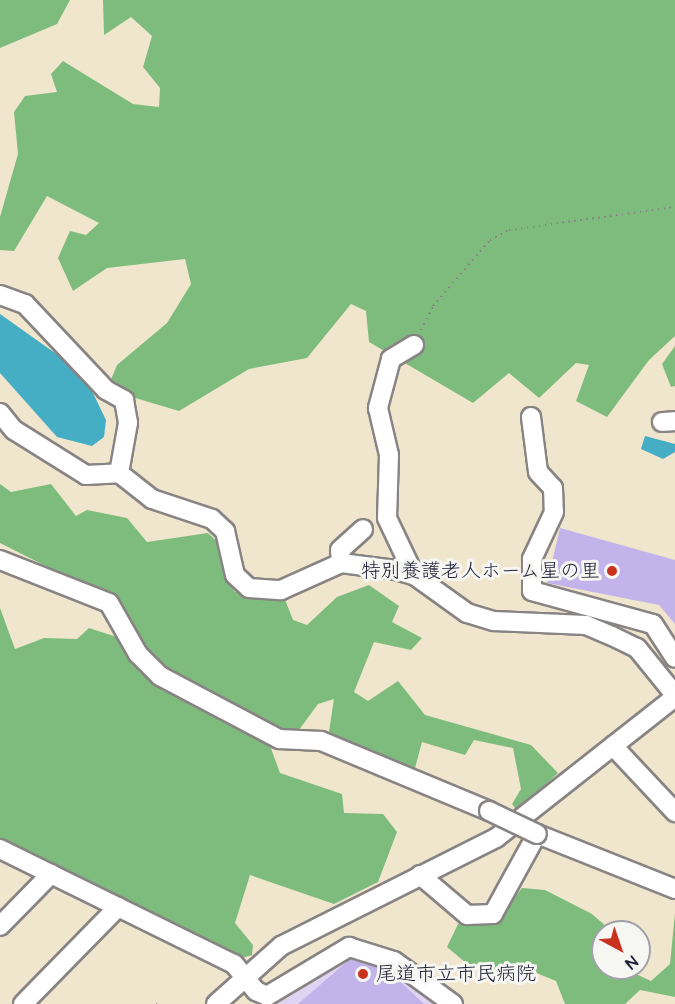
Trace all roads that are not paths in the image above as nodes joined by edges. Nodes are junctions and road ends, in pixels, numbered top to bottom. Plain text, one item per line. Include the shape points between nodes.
1 (0, 295) edge
2 (414, 345) road end
3 (0, 413) edge
4 (531, 417) dead end
5 (119, 472) junction
6 (363, 529) dead end
7 (0, 560) edge
8 (341, 563) junction
9 (414, 575) junction
10 (611, 612) junction
11 (603, 632) junction
12 (675, 658) edge
13 (675, 696) edge
14 (613, 746) junction
15 (675, 812) edge
16 (537, 834) junction
17 (2, 854) edge
18 (51, 874) junction
19 (420, 875) junction
20 (675, 889) edge
21 (118, 907) junction
22 (0, 926) edge
23 (244, 976) junction
24 (23, 1004) edge
25 (216, 1004) edge
26 (453, 1004) edge

1 - 5 street via 25,304 106,390 124,400 128,423
2 - 9 street via 391,358 378,408 389,455 387,518
3 - 5 street via 15,430 86,475
4 - 10 street via 538,472 553,488 554,512 532,559 532,591
5 - 8 street via 152,499 213,519 225,531 235,575 249,588 281,590
6 - 8 street via 340,550
7 - 16 street, bridge via 109,603 138,654 160,676 279,739 321,741
8 - 9 street
9 - 11 street via 467,613 494,621 586,625
10 - 11 street
10 - 12 street via 653,624
11 - 13 street via 637,648
13 - 14 street
14 - 15 street
14 - 19 street via 496,838
16 - 19 street via 494,914 467,915
16 - 20 street
17 - 18 street
18 - 21 street
18 - 22 street
19 - 23 street via 281,946
21 - 23 street via 234,964
21 - 24 street
23 - 25 street
23 - 26 street via 267,996 337,952 361,948 410,971

